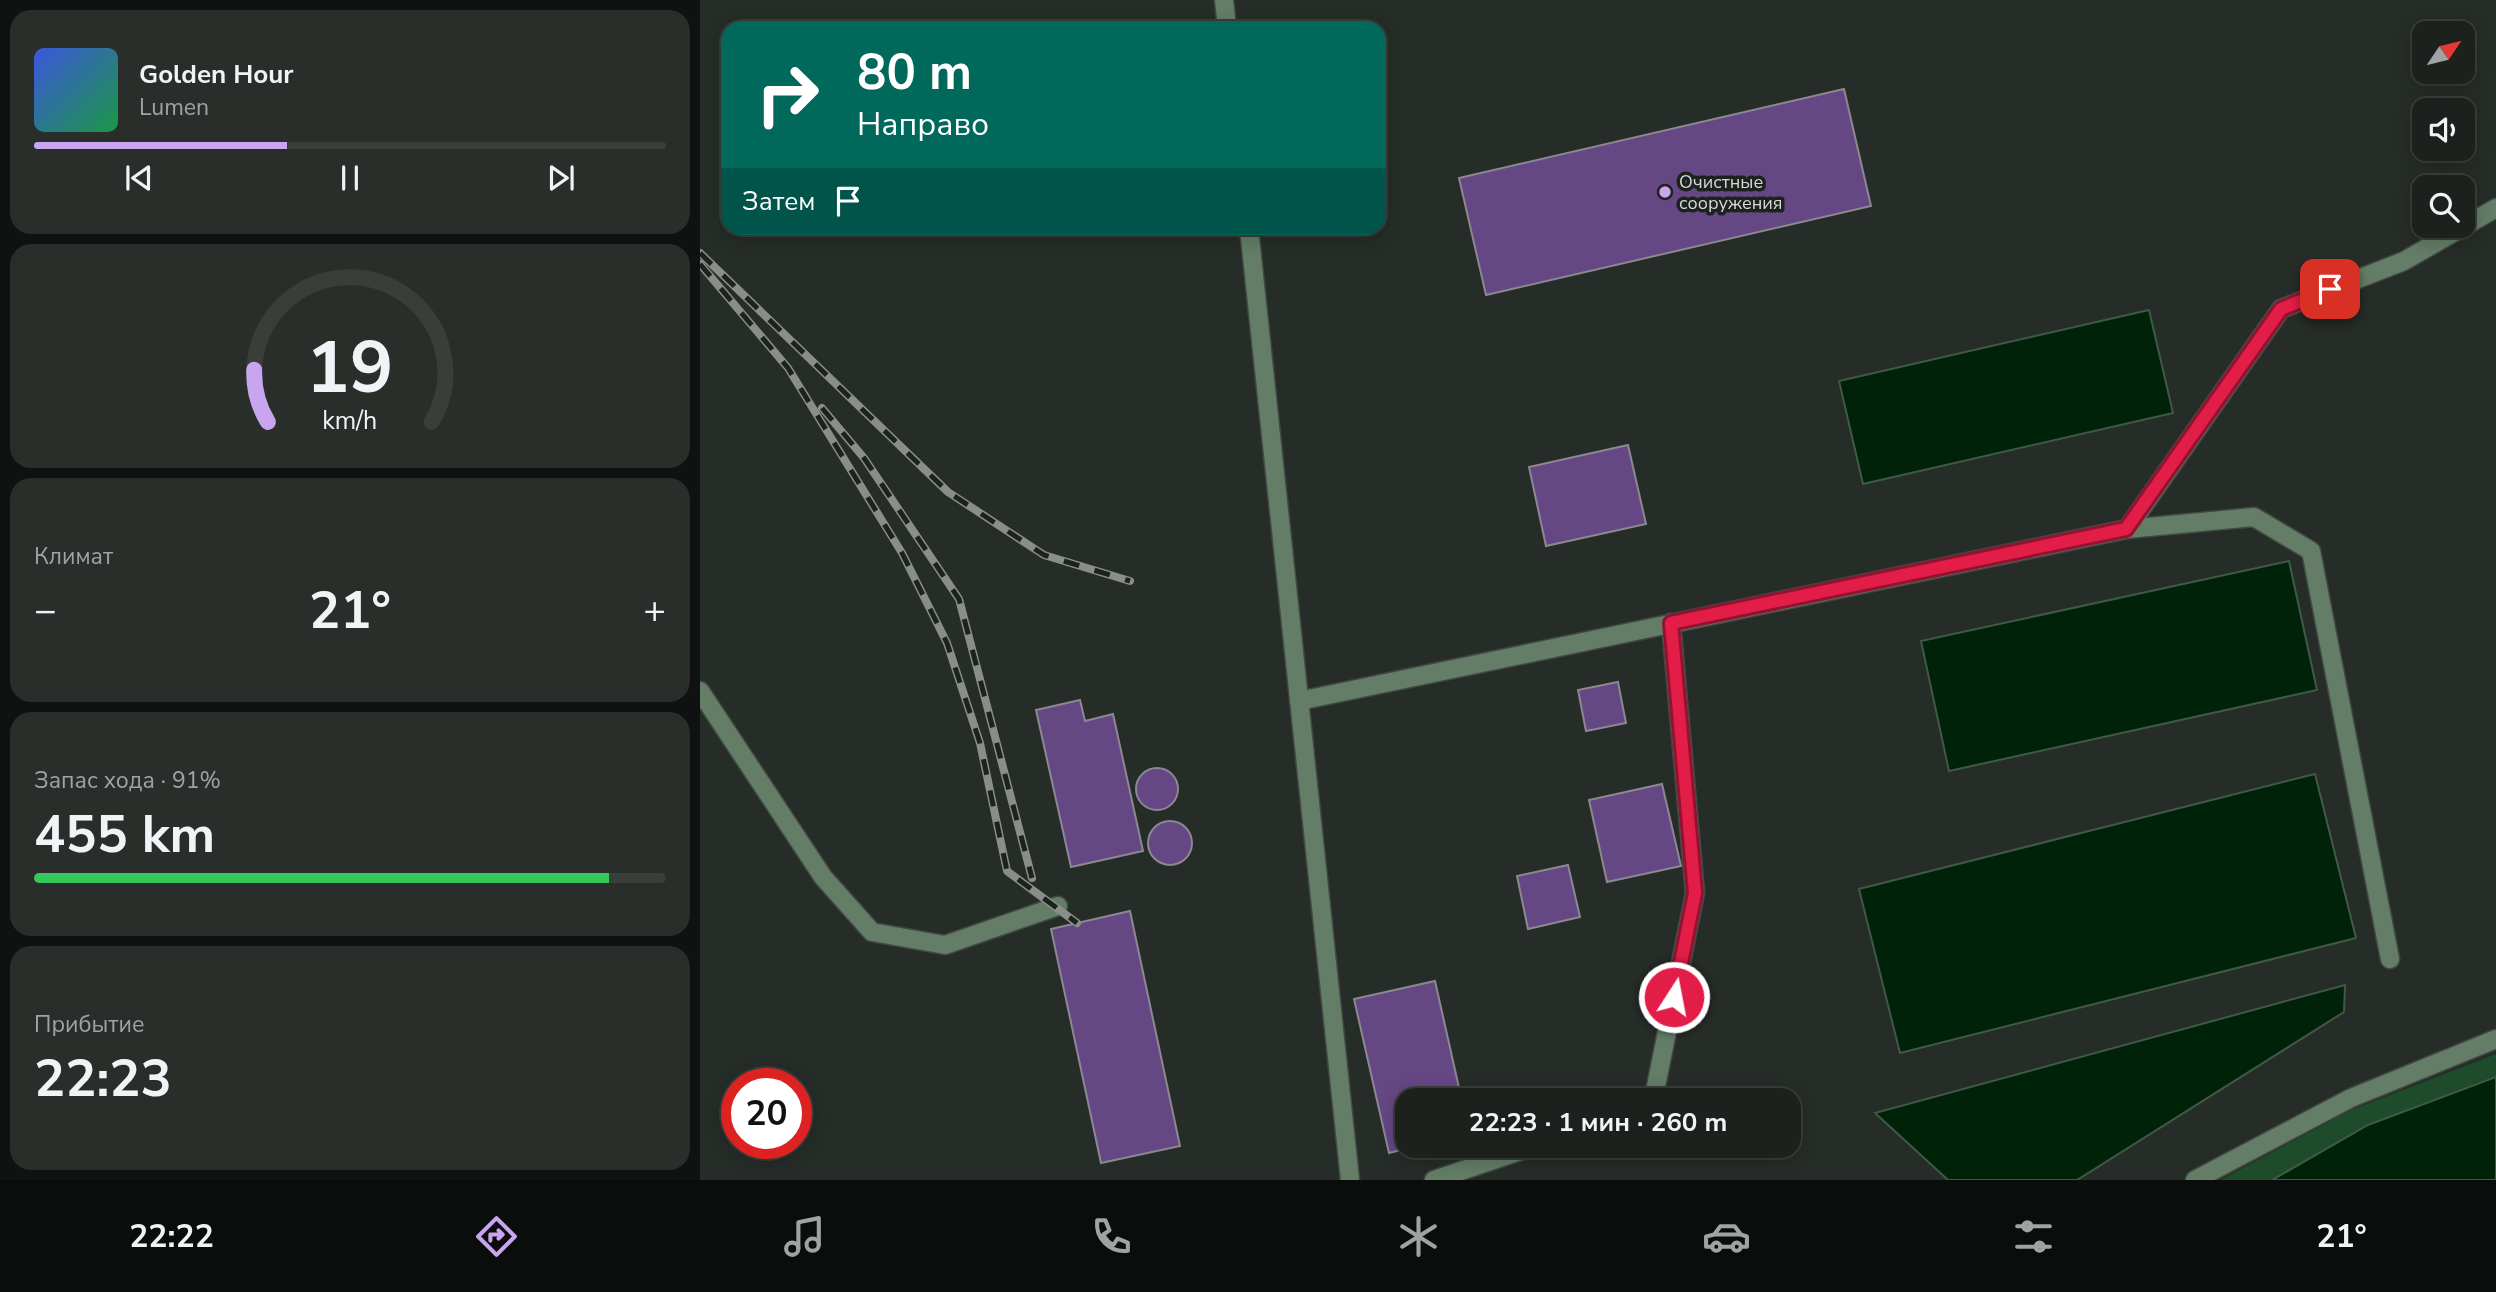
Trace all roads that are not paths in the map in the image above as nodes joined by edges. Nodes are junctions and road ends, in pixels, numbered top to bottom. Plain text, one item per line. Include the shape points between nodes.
1 (1224, 0) edge
2 (1226, 21) edge
3 (2496, 208) edge
4 (1250, 235) edge
5 (2126, 529) junction
6 (1671, 623) junction
7 (700, 691) edge
8 (1299, 701) junction
9 (1058, 906) dead end
10 (2390, 959) dead end
11 (2496, 1039) edge
12 (1656, 1088) edge
13 (1499, 1158) edge
14 (1350, 1180) edge
15 (1434, 1180) edge
16 (2195, 1180) edge

1 - 2 lane
3 - 5 lane via 2404,261 2281,309
4 - 8 lane
5 - 6 lane
5 - 10 lane via 2253,517 2311,551
6 - 8 lane
6 - 12 lane via 1695,893
7 - 9 lane via 823,877 872,932 945,945
8 - 14 lane
11 - 16 lane via 2351,1098
13 - 15 lane

